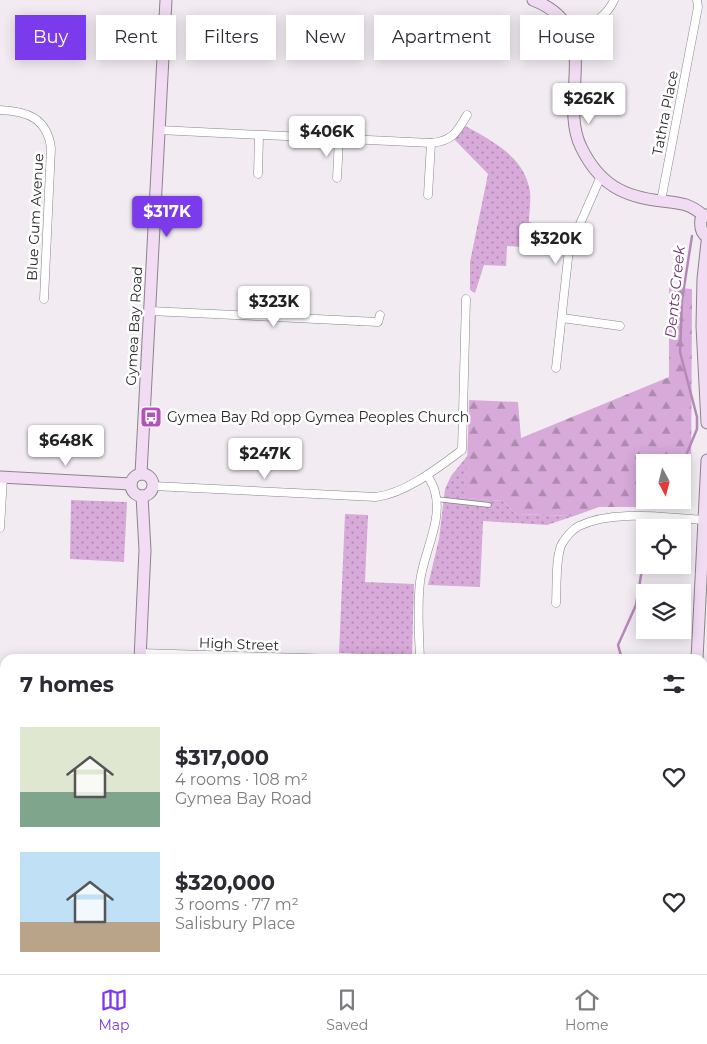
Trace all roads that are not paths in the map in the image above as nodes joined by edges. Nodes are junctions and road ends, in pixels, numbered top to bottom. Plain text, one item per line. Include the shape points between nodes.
1 (166, 0) edge
2 (533, 0) edge
3 (614, 0) edge
4 (697, 0) edge
5 (545, 2) edge
6 (558, 15) edge
7 (602, 15) edge
8 (576, 60) edge
9 (0, 110) edge
10 (467, 115) dead end
11 (159, 130) junction
12 (259, 136) junction
13 (340, 139) junction
14 (431, 143) junction
15 (258, 174) dead end
16 (601, 176) junction
17 (338, 178) dead end
18 (428, 195) dead end
19 (662, 201) junction
20 (705, 215) edge
21 (707, 237) edge
22 (707, 242) edge
23 (44, 299) dead end
24 (466, 299) dead end
25 (150, 311) junction
26 (562, 318) junction
27 (620, 326) dead end
28 (386, 327) dead end
29 (556, 368) dead end
30 (707, 423) edge
31 (707, 460) edge
32 (141, 474) junction
33 (427, 475) junction
34 (1, 477) edge
35 (131, 484) junction
36 (153, 486) junction
37 (142, 496) junction
38 (436, 499) junction
39 (489, 505) dead end
40 (706, 507) edge
41 (704, 520) junction
42 (0, 528) edge
43 (556, 603) dead end
44 (140, 654) edge
45 (420, 654) edge
46 (697, 654) edge

1 - 11 street, Gymea Bay Road
2 - 5 street
3 - 7 street
4 - 19 street, Tathra Place
5 - 6 street
8 - 16 street via 576,131 586,156
9 - 23 street, Blue Gum Avenue via 22,112 32,117 40,122 50,141
10 - 14 street via 448,140
11 - 12 street
11 - 25 street, Gymea Bay Road
12 - 13 street
12 - 15 street
13 - 14 street
13 - 17 street
14 - 18 street
16 - 19 street via 628,195
16 - 26 street via 569,249
19 - 20 street via 682,203
20 - 21 street via 700,224
22 - 30 street via 702,326
24 - 33 street via 462,450
25 - 28 street via 379,319
25 - 32 street, Gymea Bay Road
26 - 27 street
26 - 29 street
31 - 40 street
32 - 35 street
32 - 36 street via 148,476
33 - 36 street via 395,492 376,497
33 - 38 street
34 - 35 street
34 - 42 street
35 - 37 street via 133,491
36 - 37 street via 148,494
37 - 44 street via 145,550
38 - 39 lane
38 - 45 street via 434,526 420,581
40 - 41 street
41 - 43 street via 633,516 601,518 577,527 562,543
41 - 46 street

